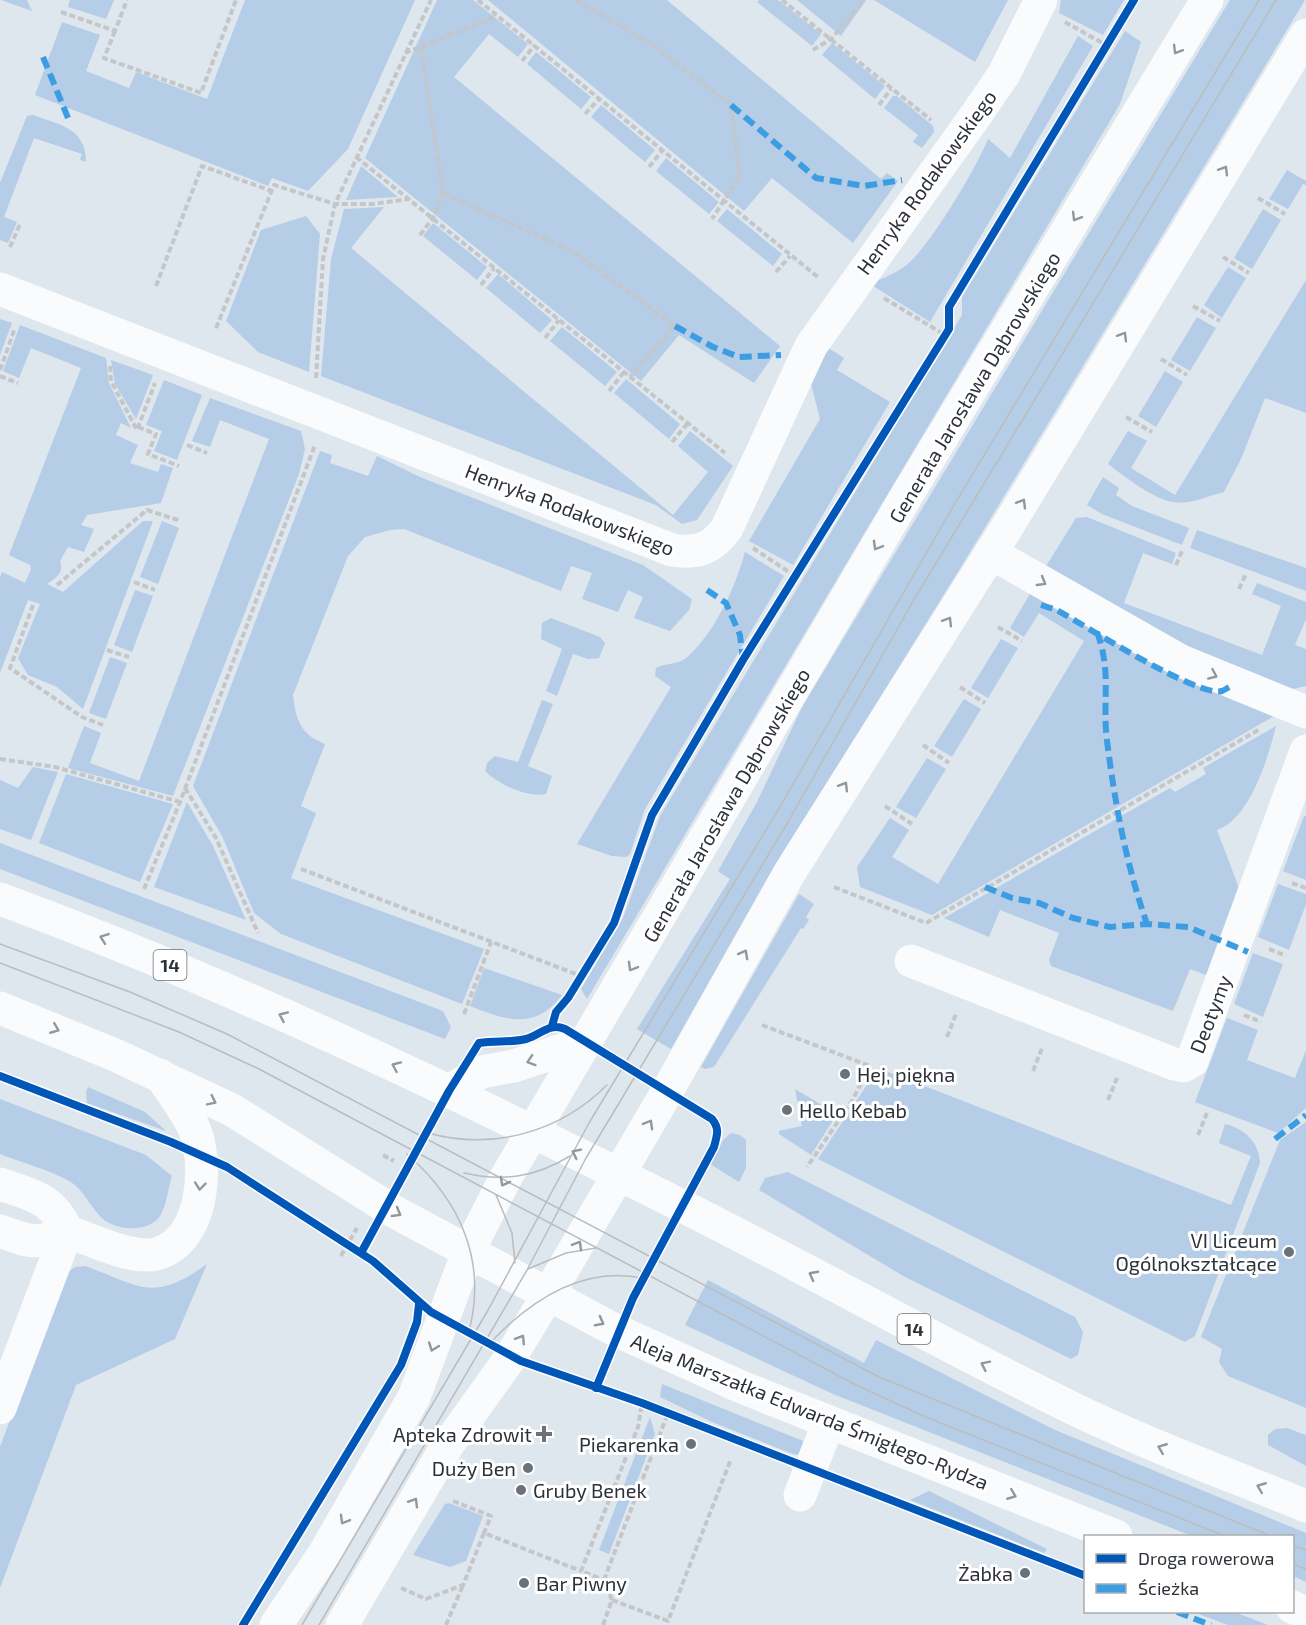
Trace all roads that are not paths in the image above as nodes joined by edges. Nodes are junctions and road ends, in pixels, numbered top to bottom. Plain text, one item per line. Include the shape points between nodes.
1 (1041, 0) edge
2 (1207, 0) edge
3 (1306, 35) edge
4 (0, 289) edge
5 (991, 553) junction
6 (1300, 710) edge
7 (1306, 751) edge
8 (0, 899) edge
9 (911, 961) dead end
10 (0, 1008) edge
11 (586, 1042) junction
12 (160, 1075) junction
13 (449, 1091) junction
14 (533, 1132) junction
15 (619, 1174) junction
16 (0, 1184) edge
17 (0, 1231) edge
18 (67, 1232) junction
19 (468, 1252) junction
20 (548, 1295) junction
21 (0, 1408) edge
22 (829, 1422) junction
23 (800, 1495) dead end
24 (1306, 1506) edge
25 (1113, 1535) edge
26 (276, 1625) edge
27 (342, 1625) edge

1 - 4 main road, Henryka Rodakowskiego via 1004,74 811,346 728,528 703,551 672,550
2 -> 11 main road, Generała Jarosława Dąbrowskiego via 907,495
5 -> 3 main road
5 -> 6 main road via 1181,661
15 -> 5 main road via 790,872
7 - 9 main road, Deotymy via 1192,1061 1183,1066
13 -> 8 main road, 14 via 127,946
10 -> 12 main road, Aleja Marszałka Edwarda Śmigłego-Rydza
11 -> 13 main road via 514,1066 481,1072
11 - 14 main road, Generała Jarosława Dąbrowskiego
12 -> 18 main road via 192,1125 200,1146 195,1218 170,1247 156,1254 137,1255
12 -> 19 main road, Aleja Marszałka Edwarda Śmigłego-Rydza via 232,1110 354,1188
13 - 14 main road, 14
15 -> 14 main road, 14
14 -> 19 main road, Generała Jarosława Dąbrowskiego
20 -> 15 main road
24 -> 15 main road, 14 via 1074,1409
16 - 18 main road via 45,1201 58,1212
17 - 18 main road via 28,1242 49,1241
18 - 21 main road
19 - 20 main road, Aleja Marszałka Edwarda Śmigłego-Rydza
19 -> 26 main road, Generała Jarosława Dąbrowskiego via 414,1397 324,1554
20 -> 22 main road, Aleja Marszałka Edwarda Śmigłego-Rydza via 644,1343
27 -> 20 main road via 447,1446
22 - 23 main road
22 -> 25 main road, Aleja Marszałka Edwarda Śmigłego-Rydza

